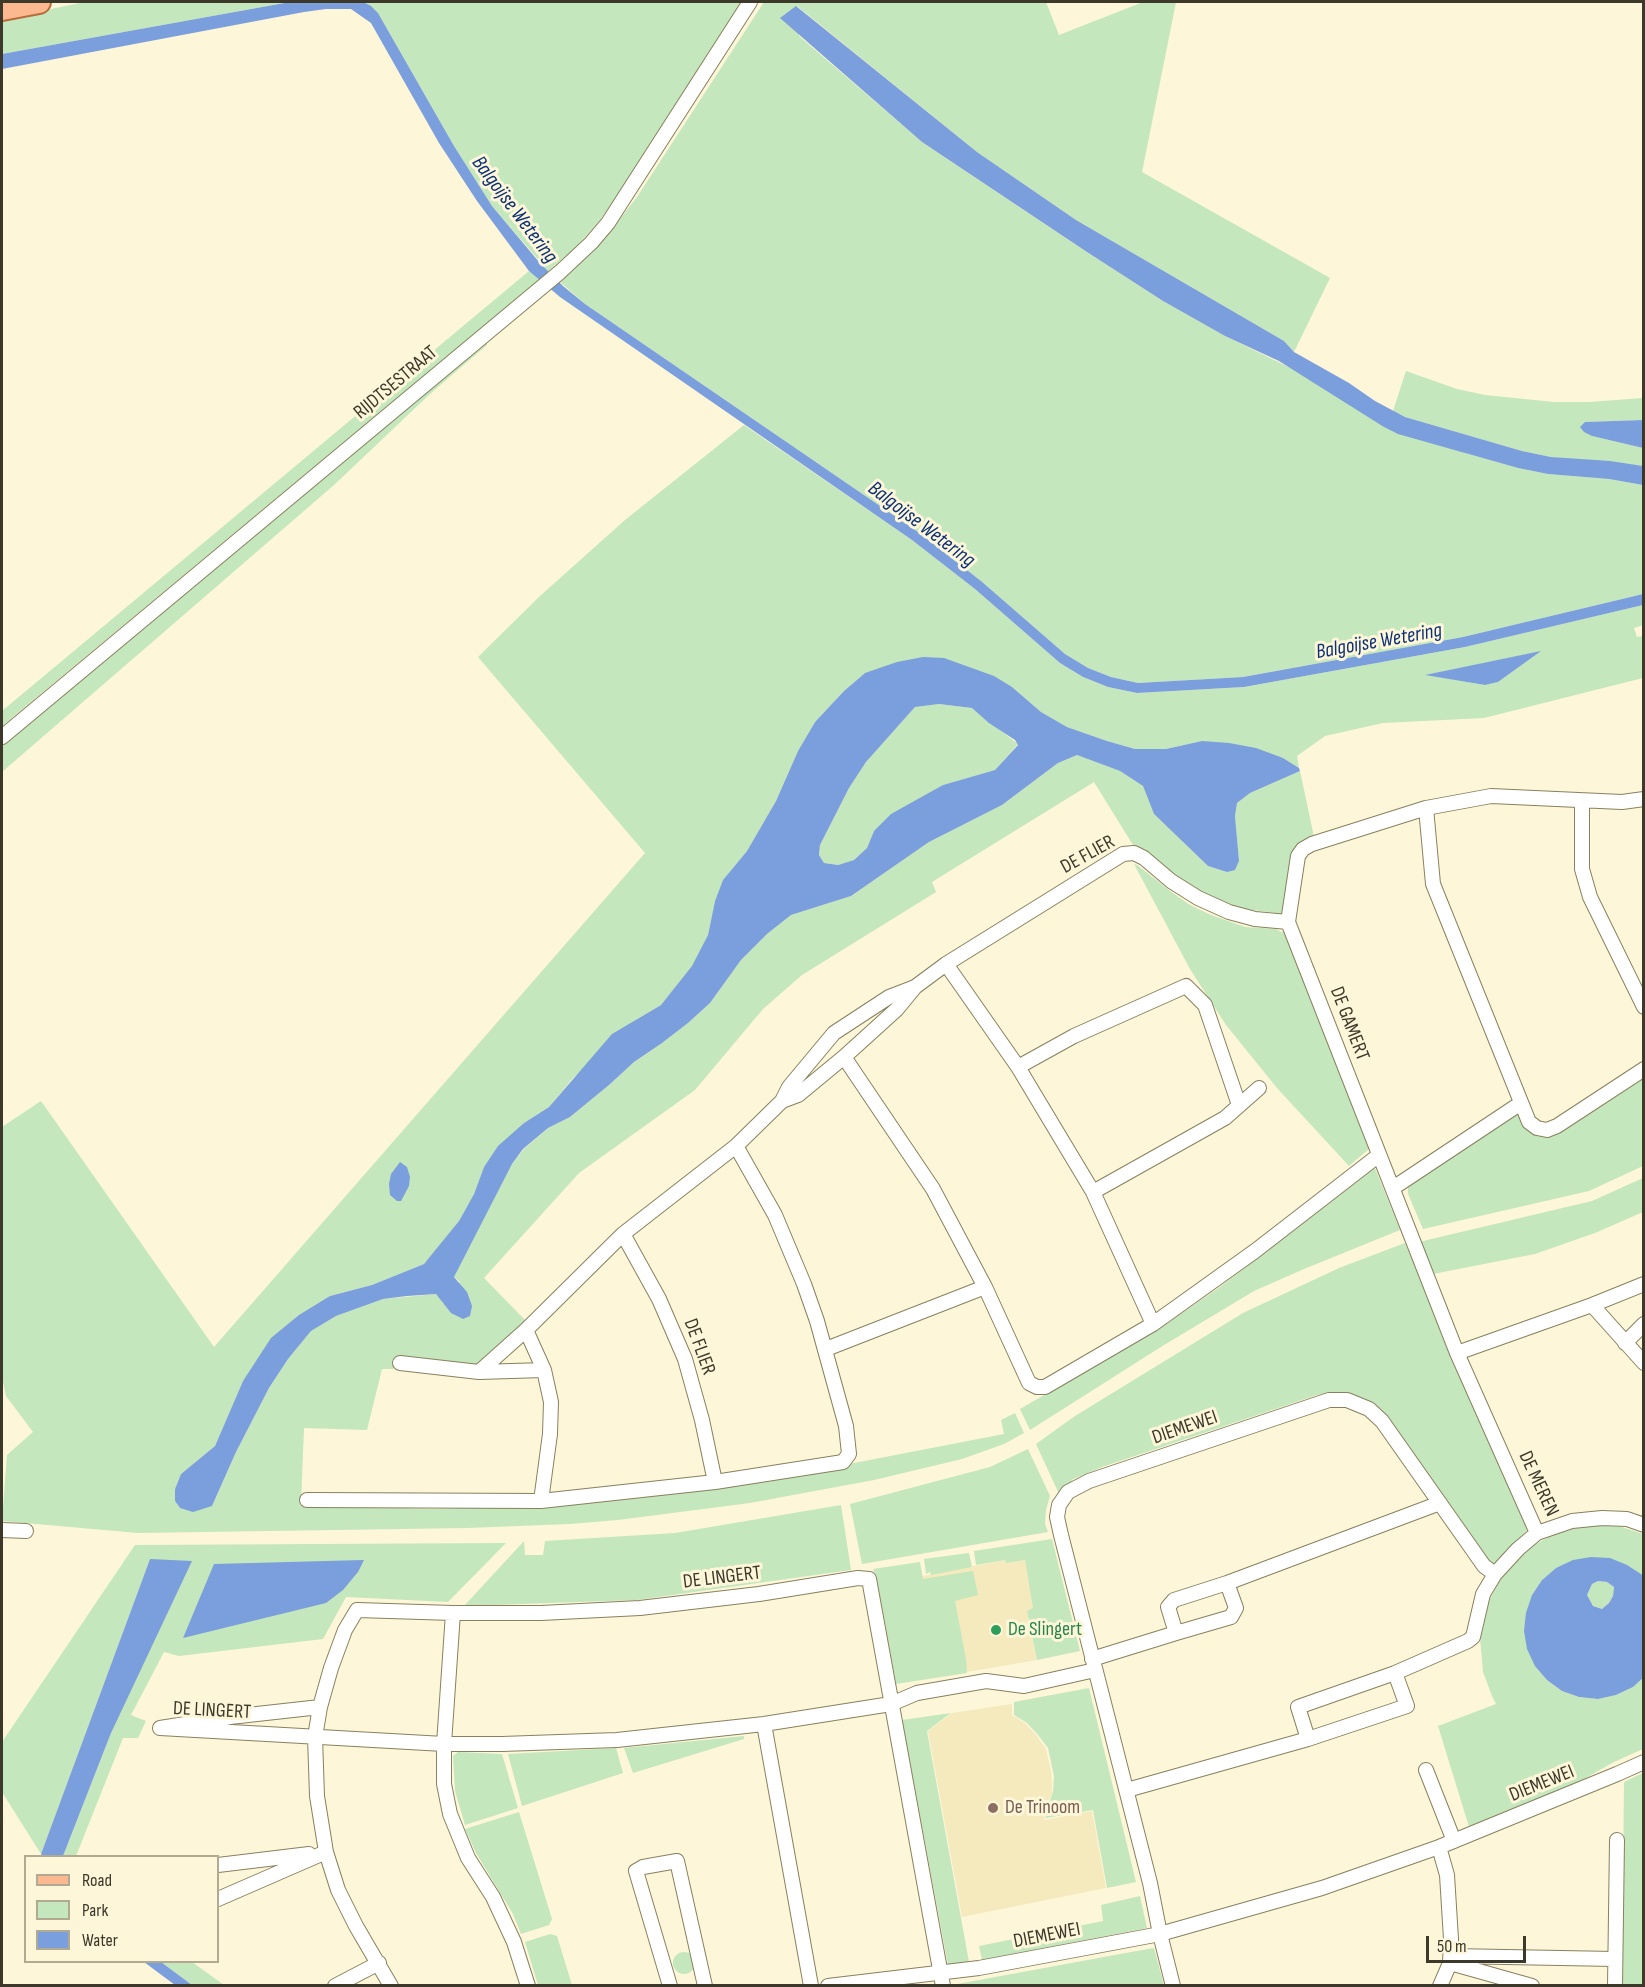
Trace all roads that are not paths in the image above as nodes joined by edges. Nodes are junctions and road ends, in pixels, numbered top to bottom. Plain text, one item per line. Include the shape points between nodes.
1 (39, 2) edge
2 (750, 2) edge
3 (2, 9) edge
4 (2, 737) edge
5 (1644, 799) edge
6 (1582, 802) junction
7 (1426, 808) junction
8 (1288, 922) junction
9 (946, 964) junction
10 (915, 987) junction
11 (1644, 1007) edge
12 (844, 1057) junction
13 (1018, 1067) junction
14 (1644, 1069) edge
15 (1259, 1088) dead end
16 (782, 1101) junction
17 (1521, 1103) junction
18 (1239, 1106) junction
19 (736, 1146) junction
20 (1378, 1155) junction
21 (1393, 1188) junction
22 (1093, 1192) junction
23 (623, 1234) junction
24 (1644, 1284) edge
25 (985, 1287) junction
26 (1592, 1305) junction
27 (1153, 1324) junction
28 (1644, 1324) edge
29 (526, 1330) junction
30 (1625, 1343) junction
31 (826, 1349) junction
32 (1457, 1353) junction
33 (400, 1363) dead end
34 (1644, 1363) edge
35 (544, 1370) junction
36 (479, 1372) junction
37 (715, 1482) junction
38 (307, 1500) dead end
39 (541, 1501) junction
40 (1440, 1503) junction
41 (1644, 1526) edge
42 (2, 1530) edge
43 (26, 1532) dead end
44 (1538, 1533) junction
45 (1495, 1574) junction
46 (1227, 1583) junction
47 (453, 1613) junction
48 (1176, 1633) junction
49 (1094, 1665) junction
50 (1395, 1673) junction
51 (891, 1704) junction
52 (320, 1707) junction
53 (764, 1724) junction
54 (315, 1737) junction
55 (1308, 1739) junction
56 (444, 1744) junction
57 (1644, 1762) edge
58 (1425, 1770) dead end
59 (1126, 1790) junction
60 (1617, 1840) dead end
61 (1454, 1841) junction
62 (1439, 1847) junction
63 (326, 1852) junction
64 (219, 1866) edge
65 (219, 1899) edge
66 (1160, 1934) junction
67 (1450, 1959) junction
68 (1615, 1959) junction
69 (379, 1963) junction
70 (942, 1980) edge
71 (335, 1986) edge
72 (392, 1986) edge
73 (528, 1986) edge
74 (670, 1986) edge
75 (705, 1986) edge
76 (811, 1986) edge
77 (828, 1986) edge
78 (1173, 1986) edge
79 (1440, 1986) edge
80 (1533, 1986) edge
81 (1615, 1986) edge

1 - 3 main road
2 - 4 street, RIJDTSESTRAAT via 608,223 591,243
5 - 6 street, DE GAMERT
6 - 7 street, DE GAMERT via 1491,796
6 - 11 street via 1582,869 1590,897
7 - 8 street, DE GAMERT via 1303,849 1298,856
7 - 17 street via 1433,884
8 - 9 street, DE FLIER via 1229,912 1171,881 1144,858 1134,853 1123,854
8 - 20 street, DE GAMERT
9 - 10 street, DE FLIER
9 - 13 street
10 - 12 street, DE FLIER via 897,1009
10 - 16 street, DE FLIER via 889,996 834,1033
12 - 16 street, DE FLIER via 798,1095
12 - 25 street via 933,1189
13 - 18 street via 1074,1036 1186,986 1205,1005
13 - 22 street
14 - 17 street via 1547,1130 1529,1122
15 - 18 street
16 - 19 street, DE FLIER
17 - 21 street
18 - 22 street via 1225,1118
19 - 23 street, DE FLIER
19 - 31 street via 775,1215
20 - 21 street, DE GAMERT
20 - 27 street
21 - 32 street, DE MEREN
22 - 27 street
23 - 29 street, DE FLIER
23 - 37 street, DE FLIER via 660,1299 685,1359
24 - 26 street
25 - 27 street via 1029,1383 1036,1388 1045,1387
25 - 31 street
26 - 30 street
26 - 32 street
28 - 30 street
29 - 35 street
29 - 36 street, DE FLIER
30 - 34 street
31 - 37 street via 846,1426 849,1454 843,1462
32 - 44 street, DE MEREN
33 - 36 street
35 - 36 street
35 - 39 street via 551,1401
37 - 39 street
38 - 39 street
40 - 45 street, DIEMEWEI via 1484,1566
40 - 46 street
40 - 49 street, DIEMEWEI via 1382,1421 1369,1409 1347,1400 1329,1400 1089,1481 1068,1492 1057,1517
41 - 44 street, DE MEREN via 1627,1519 1602,1518 1572,1521
42 - 43 street
44 - 45 street
45 - 50 street via 1483,1594 1473,1637
46 - 48 street via 1174,1600 1168,1607
46 - 48 street via 1236,1608 1231,1617
47 - 51 street, DE LINGERT via 640,1608 869,1579
47 - 52 street, DE LINGERT via 357,1610 345,1630
47 - 56 street
48 - 49 street
49 - 51 street, DE LINGERT via 1024,1686 986,1681 917,1693
49 - 59 street, DIEMEWEI
50 - 55 street via 1298,1707
50 - 55 street via 1407,1706
51 - 53 street, DE LINGERT
51 - 70 street, DE LINGERT
52 - 54 street, DE LINGERT
52 - 54 street, DE LINGERT via 160,1728
53 - 56 street, DE LINGERT via 617,1740
53 - 76 street
54 - 56 street, DE LINGERT
54 - 63 street, DE LINGERT via 317,1796
55 - 59 street
56 - 73 street via 444,1784 455,1830 493,1897 514,1942
57 - 61 street, DIEMEWEI
58 - 61 street
59 - 66 street, DIEMEWEI
60 - 68 street
61 - 62 street, DIEMEWEI
62 - 66 street, DIEMEWEI via 1322,1888
62 - 67 street via 1447,1875
63 - 64 street
63 - 65 street
63 - 69 street, DE LINGERT via 347,1908
66 - 70 street, DIEMEWEI
66 - 78 street, DIEMEWEI
67 - 68 street
67 - 79 street
67 - 80 street
68 - 81 street
69 - 71 street
69 - 72 street, DE LINGERT
70 - 77 street
74 - 75 street via 636,1871 677,1861

